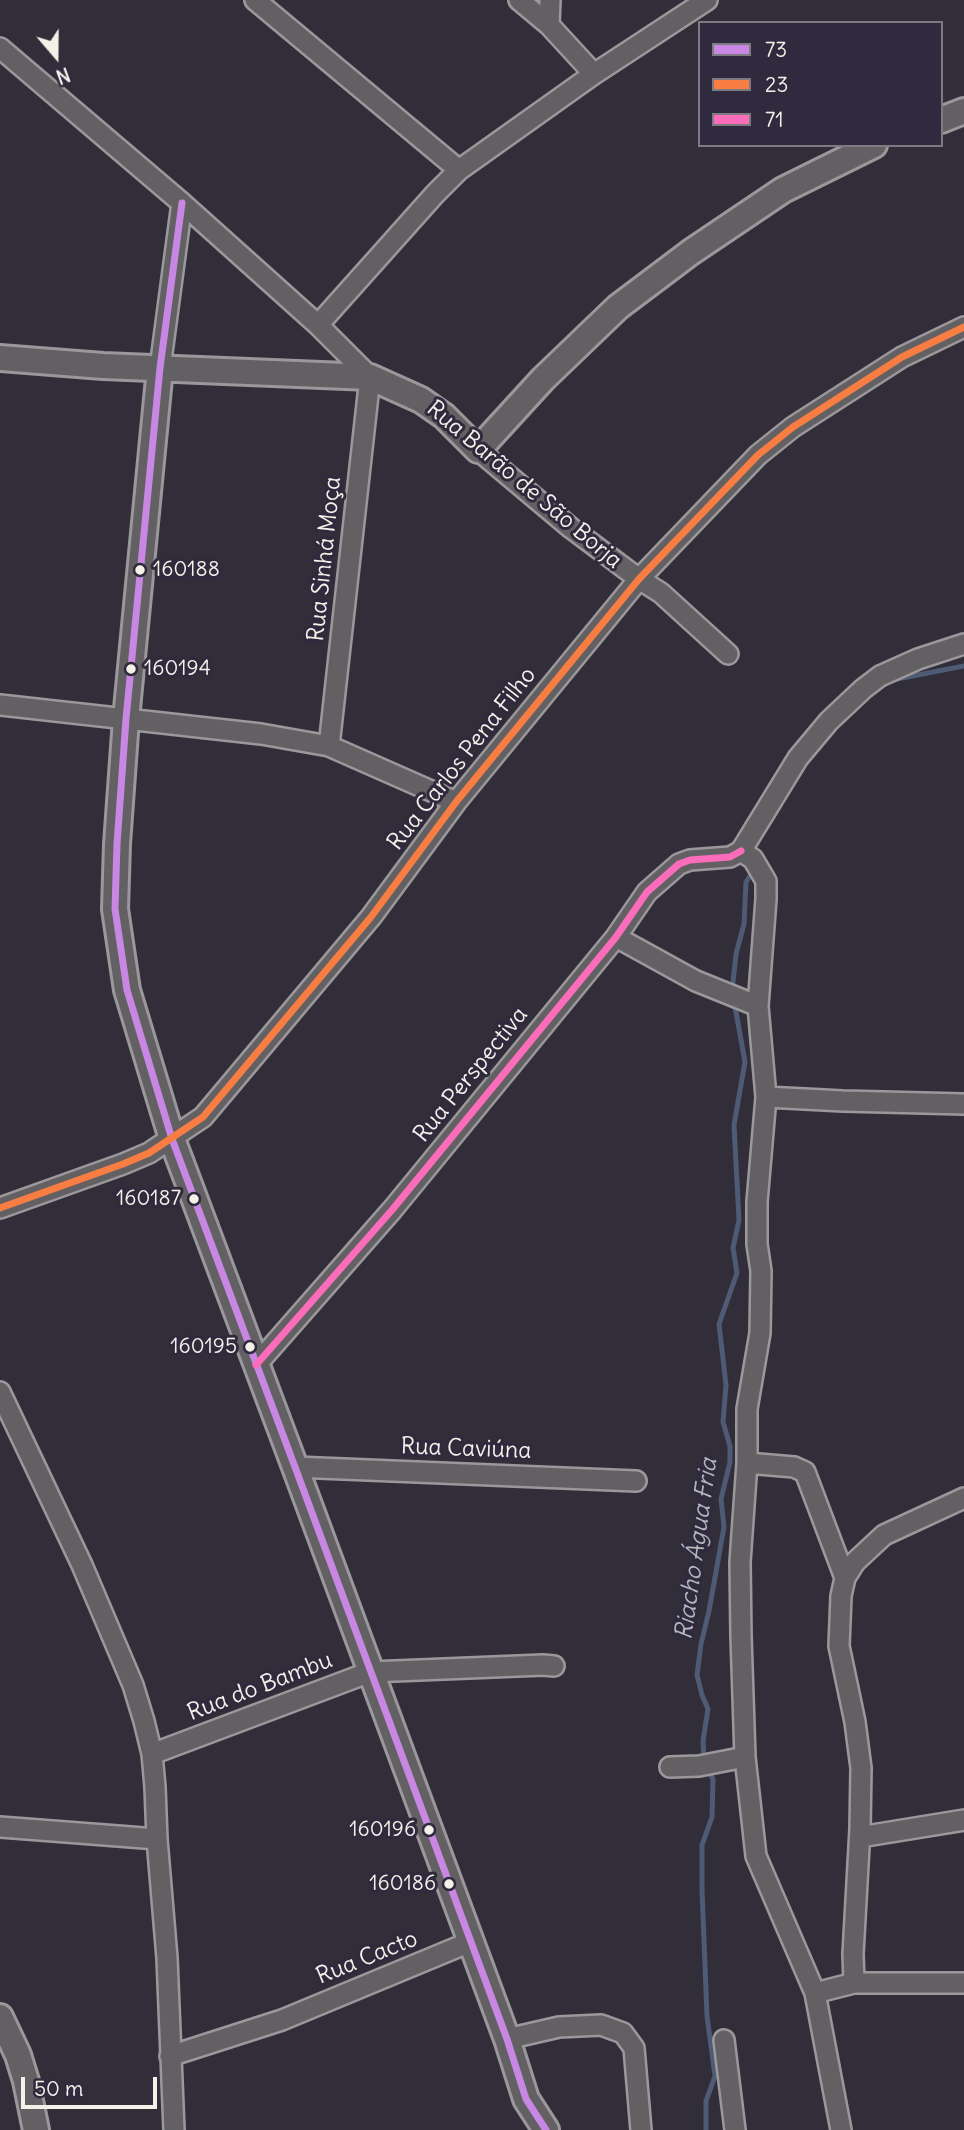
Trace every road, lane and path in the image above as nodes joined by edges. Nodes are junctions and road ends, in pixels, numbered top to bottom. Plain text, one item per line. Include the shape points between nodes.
1 (255, 0) edge
2 (519, 0) edge
3 (550, 0) edge
4 (707, 0) edge
5 (549, 25) junction
6 (0, 48) edge
7 (594, 74) junction
8 (964, 111) edge
9 (943, 119) edge
10 (870, 147) edge
11 (459, 170) junction
12 (182, 203) junction
13 (318, 325) junction
14 (964, 327) edge
15 (0, 358) edge
16 (160, 368) junction
17 (370, 377) junction
18 (478, 450) junction
19 (639, 579) junction
20 (964, 644) edge
21 (728, 654) dead end
22 (0, 705) edge
23 (127, 719) junction
24 (329, 746) junction
25 (456, 802) junction
26 (747, 855) junction
27 (616, 937) junction
28 (754, 1005) junction
29 (766, 1097) junction
30 (964, 1104) edge
31 (172, 1139) junction
32 (0, 1209) edge
33 (256, 1365) junction
34 (0, 1392) edge
35 (747, 1463) junction
36 (295, 1467) junction
37 (636, 1481) dead end
38 (964, 1498) edge
39 (845, 1578) junction
40 (554, 1666) dead end
41 (370, 1672) junction
42 (152, 1754) junction
43 (745, 1757) junction
44 (670, 1767) dead end
45 (964, 1820) edge
46 (0, 1827) edge
47 (860, 1837) junction
48 (157, 1839) junction
49 (470, 1942) junction
50 (854, 1983) junction
51 (964, 1983) edge
52 (815, 1993) junction
53 (0, 2017) edge
54 (507, 2039) junction
55 (724, 2039) dead end
56 (170, 2056) junction
57 (36, 2130) edge
58 (174, 2130) edge
59 (546, 2130) edge
60 (641, 2130) edge
61 (735, 2130) edge
62 (841, 2130) edge

1 - 11 street
2 - 5 street
3 - 5 street
4 - 7 street
5 - 7 street
6 - 12 street, Rua Barão de São Borja
7 - 11 street
8 - 9 street
10 - 18 street via 783,190 618,307
11 - 13 street
12 - 13 street, Rua Barão de São Borja
12 - 16 street
13 - 17 street, Rua Barão de São Borja
14 - 19 street, Rua Carlos Pena Filho via 902,357 793,427 758,455
15 - 16 street
16 - 17 street
16 - 23 street
17 - 18 street, Rua Barão de São Borja via 421,400
17 - 24 street, Rua Sinhá Moça
18 - 19 street, Rua Barão de São Borja
19 - 21 street, Rua Barão de São Borja via 662,593
19 - 25 street, Rua Carlos Pena Filho
20 - 26 street via 880,676 829,721 798,758
22 - 23 street
23 - 24 street
23 - 31 street via 116,909 127,990
24 - 25 street
25 - 31 street, Rua Carlos Pena Filho via 371,917 217,1101
26 - 27 street, Rua Perspectiva via 679,864 647,892
26 - 28 street via 766,881
27 - 28 street via 696,981
27 - 33 street, Rua Perspectiva via 392,1210
28 - 29 street
29 - 30 street
29 - 35 street via 757,1202 760,1333 747,1409
31 - 32 street, Rua Carlos Pena Filho via 124,1164
31 - 33 street
33 - 36 street
34 - 42 street via 114,1638
35 - 39 street via 805,1472
35 - 43 street via 740,1562
36 - 37 street, Rua Caviúna
36 - 41 street
38 - 39 street via 884,1535 862,1553
39 - 47 street via 839,1646 861,1768
40 - 41 street, Rua do Bambu
41 - 42 street, Rua do Bambu
41 - 49 street
42 - 48 street
43 - 44 street
43 - 52 street via 756,1856
45 - 47 street
46 - 48 street
47 - 50 street
48 - 56 street
49 - 54 street
49 - 56 street, Rua Cacto via 282,2020
50 - 51 street
50 - 52 street
52 - 62 street
53 - 57 street via 18,2055
54 - 59 street via 526,2099
54 - 60 street via 587,2025 623,2033 634,2048
55 - 61 street
56 - 58 street

